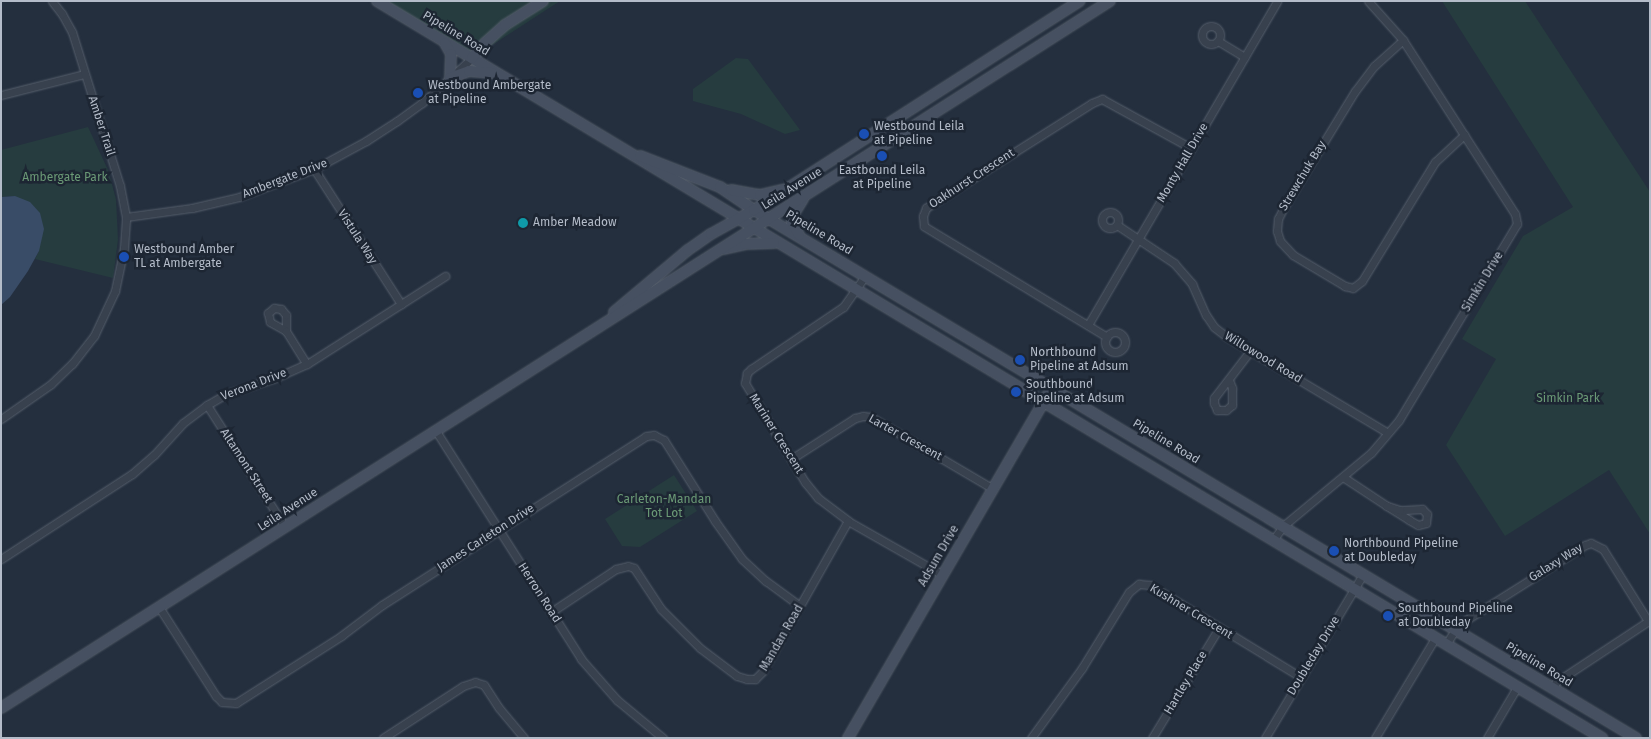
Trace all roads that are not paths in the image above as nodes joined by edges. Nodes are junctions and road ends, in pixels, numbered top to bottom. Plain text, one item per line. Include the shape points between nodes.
1 (52, 1) edge
2 (376, 1) edge
3 (543, 1) edge
4 (1080, 1) edge
5 (1110, 1) edge
6 (1277, 1) edge
7 (1368, 1) edge
8 (1403, 40) junction
9 (1218, 41) dead end
10 (444, 42) junction
11 (1245, 57) junction
12 (472, 58) junction
13 (496, 73) junction
14 (84, 74) junction
15 (450, 78) junction
16 (1, 95) edge
17 (1464, 135) junction
18 (1191, 148) junction
19 (625, 150) junction
20 (314, 170) junction
21 (720, 187) junction
22 (788, 188) junction
23 (807, 195) junction
24 (754, 210) junction
25 (126, 217) junction
26 (770, 218) junction
27 (737, 219) junction
28 (1117, 225) dead end
29 (752, 228) junction
30 (802, 238) junction
31 (1139, 239) junction
32 (778, 244) junction
33 (719, 250) junction
34 (445, 276) dead end
35 (865, 276) junction
36 (856, 291) junction
37 (401, 304) junction
38 (1088, 325) junction
39 (286, 332) dead end
40 (588, 334) junction
41 (1106, 336) dead end
42 (1250, 351) junction
43 (307, 364) junction
44 (1229, 380) dead end
45 (1052, 388) junction
46 (1043, 402) junction
47 (207, 405) junction
48 (1, 419) edge
49 (436, 431) junction
50 (1388, 433) junction
51 (791, 459) junction
52 (1343, 477) junction
53 (993, 489) junction
54 (1387, 506) junction
55 (848, 521) junction
56 (1283, 526) junction
57 (285, 527) junction
58 (498, 530) junction
59 (1273, 540) junction
60 (1, 559) edge
61 (1363, 574) junction
62 (943, 575) junction
63 (1355, 590) junction
64 (800, 606) junction
65 (159, 607) junction
66 (551, 612) junction
67 (1649, 621) edge
68 (1219, 628) junction
69 (1455, 630) junction
70 (1435, 638) junction
71 (1446, 644) junction
72 (1301, 677) junction
73 (1517, 687) junction
74 (1552, 688) junction
75 (1, 708) edge
76 (1599, 737) edge
77 (384, 738) edge
78 (524, 738) edge
79 (663, 738) edge
80 (848, 738) edge
81 (1031, 738) edge
82 (1152, 738) edge
83 (1265, 738) edge
84 (1375, 738) edge
85 (1487, 738) edge
86 (1636, 738) edge

1 - 14 street, Amber Trail via 72,32
2 - 10 street, Pipeline Road
3 - 12 street via 505,25
4 - 22 street, Leila Avenue
5 - 23 street, Leila Avenue
6 - 11 street, Monty Hall Drive
7 - 8 street, Simkin Drive
8 - 17 street, Simkin Drive
8 - 17 street, Strewchuk Bay via 1374,66 1355,90 1282,209 1277,231 1280,241 1293,255 1345,286 1354,288 1362,281 1435,162
9 - 11 street
10 - 12 street, Pipeline Road
10 - 15 street via 451,54
11 - 18 street, Monty Hall Drive
12 - 13 street, Pipeline Road
12 - 15 street, Ambergate Drive
13 - 15 street via 470,71
13 - 19 street, Pipeline Road
14 - 16 street
14 - 25 street, Amber Trail via 120,186
15 - 20 street, Ambergate Drive via 397,121
17 - 50 street, Simkin Drive via 1516,214 1517,224 1416,393
18 - 31 street, Monty Hall Drive
18 - 38 street, Oakhurst Crescent via 1102,99 926,208 924,226
19 - 21 street, Pipeline Road
19 - 27 street, Pipeline Road
20 - 25 street, Ambergate Drive via 239,197 192,208
20 - 37 street, Vistula Way
21 - 22 street via 760,195
21 - 24 street, Pipeline Road
22 - 24 street, Leila Avenue
23 - 26 street, Leila Avenue
23 - 30 street via 793,215 795,228
24 - 26 street, Pipeline Road
24 - 27 street, Leila Avenue
25 - 48 street, Amber Trail via 119,280 94,336 51,384
26 - 29 street, Leila Avenue
26 - 30 street, Pipeline Road
27 - 29 street, Pipeline Road
27 - 40 street, Leila Avenue via 688,250
28 - 31 street, Willowood Road
29 - 32 street, Pipeline Road
29 - 33 street, Leila Avenue
30 - 35 street, Pipeline Road
31 - 38 street, Monty Hall Drive
31 - 42 street, Willowood Road via 1174,263 1192,284 1214,327
32 - 33 street via 745,244
32 - 36 street, Pipeline Road
33 - 40 street, Leila Avenue
34 - 37 street, Verona Drive
35 - 36 street, Mariner Crescent
35 - 45 street, Pipeline Road
36 - 46 street, Pipeline Road
36 - 51 street, Mariner Crescent via 825,320 747,374 745,383 750,393
37 - 43 street, Verona Drive
38 - 41 street, Oakhurst Crescent
39 - 43 street
40 - 49 street, Leila Avenue
42 - 44 street
42 - 50 street, Willowood Road
43 - 47 street, Verona Drive via 226,394
45 - 46 street, Adsum Drive
45 - 56 street, Pipeline Road
46 - 53 street, Adsum Drive
46 - 59 street, Pipeline Road
47 - 57 street, Altamont Street
47 - 60 street, Verona Drive via 183,423 132,474
49 - 57 street, Leila Avenue
49 - 58 street, Herron Road
50 - 52 street, Simkin Drive
51 - 53 street, Larter Crescent via 855,418 872,417
51 - 55 street, Mariner Crescent via 818,498
52 - 54 street
52 - 56 street, Simkin Drive
53 - 62 street, Adsum Drive
54 - 54 street via 1418,525 1426,523 1427,514 1422,509 1400,510
55 - 62 street, Mariner Crescent
55 - 64 street, Mandan Road
56 - 59 street, Simkin Drive
56 - 61 street, Pipeline Road
57 - 65 street, Leila Avenue
58 - 64 street, James Carleton Drive via 646,436 654,435 664,440 742,559
58 - 65 street, James Carleton Drive via 236,703 222,702 216,696
58 - 66 street, Herron Road
59 - 63 street, Pipeline Road
61 - 63 street, Doubleday Drive
61 - 69 street, Pipeline Road
62 - 80 street, Adsum Drive
63 - 70 street, Pipeline Road
63 - 72 street, Doubleday Drive
64 - 66 street, Mandan Road via 759,676 747,680 700,648 662,609 634,568 616,569
65 - 75 street, Leila Avenue
66 - 79 street, Herron Road via 596,678
67 - 69 street, Galaxy Way via 1603,549 1591,543 1584,544
67 - 74 street via 1556,682
68 - 72 street, Kushner Crescent
68 - 81 street, Kushner Crescent via 1150,585 1139,584 1129,592 1082,668
68 - 82 street, Hartley Place
69 - 71 street, Galaxy Way
69 - 74 street, Pipeline Road
70 - 71 street, Pipeline Road
70 - 84 street
71 - 73 street, Pipeline Road
72 - 83 street, Doubleday Drive
73 - 76 street, Pipeline Road
73 - 85 street
74 - 86 street, Pipeline Road
77 - 78 street via 463,686 475,682 484,685 498,708

